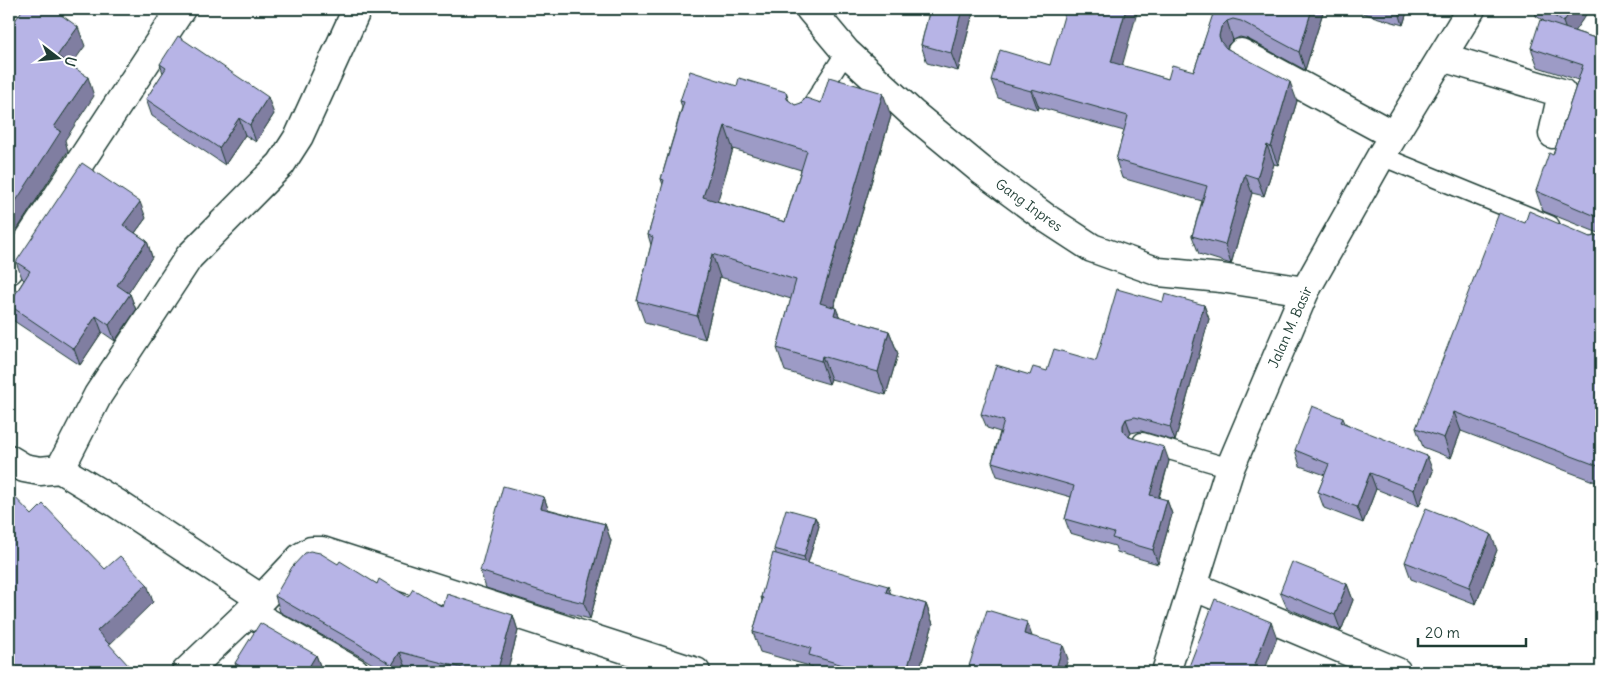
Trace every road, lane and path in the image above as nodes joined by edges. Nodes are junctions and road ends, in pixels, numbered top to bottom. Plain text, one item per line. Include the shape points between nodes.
1 (181, 9) edge
2 (357, 9) edge
3 (810, 9) edge
4 (1471, 9) edge
5 (846, 52) junction
6 (1241, 53) dead end
7 (1442, 57) junction
8 (804, 116) edge
9 (1553, 134) dead end
10 (1387, 145) junction
11 (1565, 231) edge
12 (9, 270) edge
13 (1305, 291) junction
14 (1138, 441) edge
15 (9, 459) edge
16 (1230, 468) junction
17 (60, 469) junction
18 (1193, 586) junction
19 (255, 605) junction
20 (186, 672) edge
21 (355, 672) edge
22 (696, 672) edge
23 (1166, 672) edge
24 (1397, 672) edge

1 - 12 street
2 - 17 street via 298,136 285,157 189,257 98,395
3 - 5 street, Gang Inpres
4 - 7 street, Jalan M. Basir
5 - 8 lane
5 - 13 street, Gang Inpres via 981,170 1092,248 1159,272
6 - 10 street
7 - 9 street via 1562,93
7 - 10 street, Jalan M. Basir
10 - 11 lane
10 - 13 street, Jalan M. Basir
13 - 16 street, Jalan M. Basir
14 - 16 lane
15 - 17 street via 24,468 40,471
16 - 18 street, Jalan M. Basir
17 - 19 street via 116,503
18 - 23 street, Jalan M. Basir
18 - 24 street
19 - 20 street
19 - 21 street
19 - 22 street via 301,557 322,550

